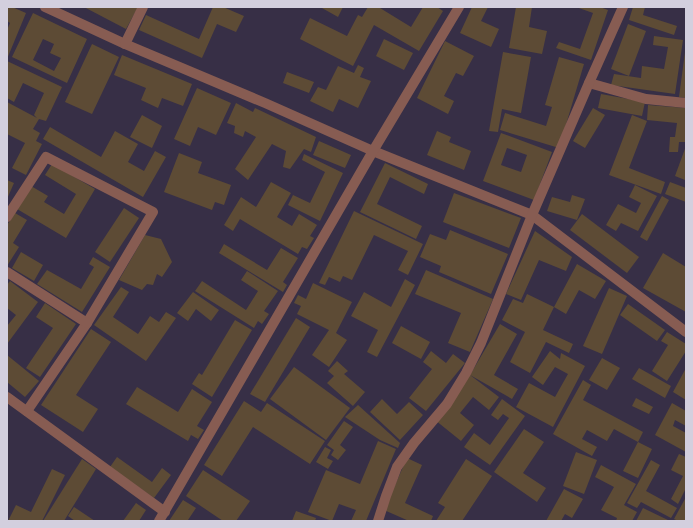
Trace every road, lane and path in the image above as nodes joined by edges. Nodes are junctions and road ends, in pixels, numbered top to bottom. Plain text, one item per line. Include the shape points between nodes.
1 (45, 7) edge
2 (144, 7) edge
3 (459, 7) edge
4 (623, 7) edge
5 (125, 44) junction
6 (589, 83) junction
7 (686, 103) edge
8 (373, 151) junction
9 (532, 215) junction
10 (7, 217) edge
11 (7, 272) edge
12 (87, 323) junction
13 (686, 332) edge
14 (7, 397) edge
15 (27, 410) junction
16 (165, 512) junction
17 (159, 521) edge
18 (378, 521) edge

1 - 5 street
2 - 5 street
3 - 8 street
4 - 6 street
5 - 8 street
6 - 7 street via 646,99
6 - 9 street
8 - 9 street
8 - 16 street
9 - 13 street
9 - 18 street via 481,343 466,373 447,404 397,467
10 - 12 street via 46,157 154,212
11 - 12 street
12 - 15 street
14 - 15 street
15 - 16 street
16 - 17 street

